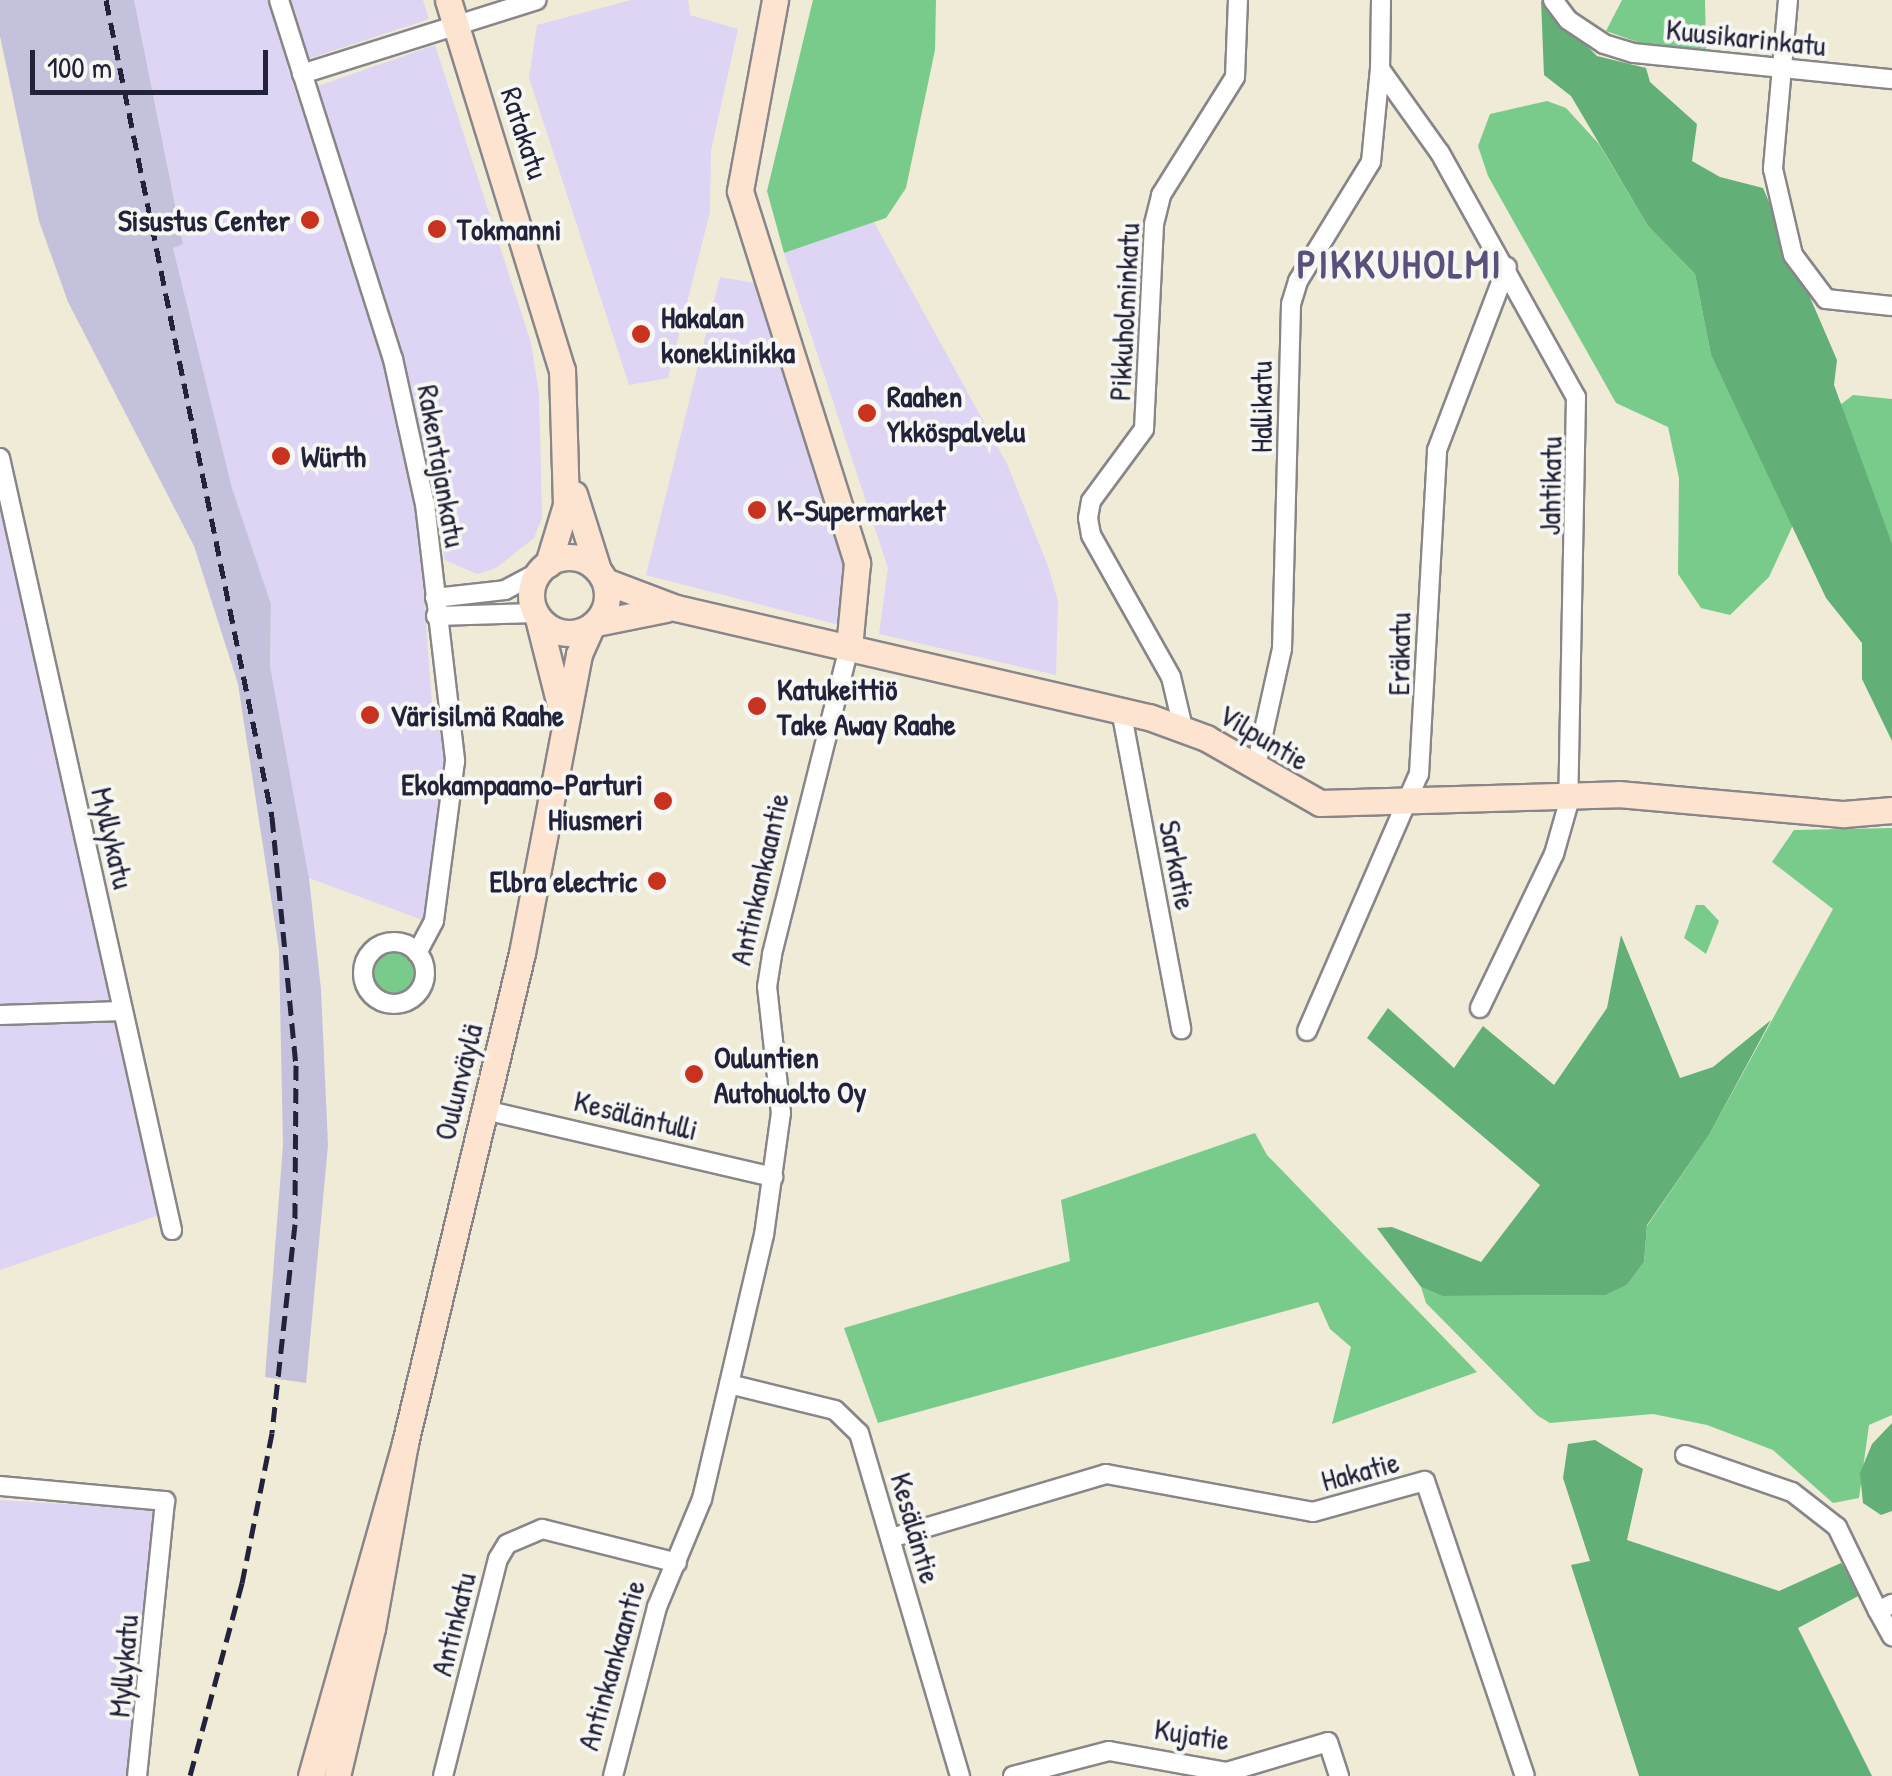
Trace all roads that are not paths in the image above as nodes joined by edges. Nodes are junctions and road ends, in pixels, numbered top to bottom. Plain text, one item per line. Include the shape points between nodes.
1 (280, 0) edge
2 (537, 0) edge
3 (775, 0) edge
4 (1238, 0) edge
5 (1381, 0) edge
6 (1553, 0) edge
7 (1788, 0) edge
8 (452, 12) edge
9 (1380, 68) junction
10 (1782, 68) junction
11 (302, 74) junction
12 (1892, 79) edge
13 (1507, 267) junction
14 (1892, 306) edge
15 (0, 458) edge
16 (568, 462) junction
17 (544, 568) junction
18 (602, 575) junction
19 (436, 607) junction
20 (676, 608) junction
21 (537, 615) junction
22 (593, 625) junction
23 (850, 647) junction
24 (1120, 710) junction
25 (1184, 728) junction
26 (564, 734) junction
27 (1256, 766) junction
28 (1569, 794) junction
29 (1406, 799) junction
30 (1892, 810) edge
31 (417, 953) dead end
32 (1480, 1008) dead end
33 (124, 1011) junction
34 (0, 1016) edge
35 (1181, 1029) dead end
36 (1307, 1030) dead end
37 (485, 1110) junction
38 (773, 1177) junction
39 (172, 1230) dead end
40 (730, 1384) junction
41 (1685, 1456) dead end
42 (398, 1470) junction
43 (0, 1486) edge
44 (890, 1538) junction
45 (676, 1563) junction
46 (1885, 1608) edge
47 (1892, 1636) edge
48 (329, 1703) junction
49 (137, 1776) edge
50 (302, 1776) edge
51 (311, 1776) edge
52 (336, 1776) edge
53 (443, 1776) edge
54 (614, 1776) edge
55 (960, 1776) edge
56 (1013, 1776) edge
57 (1339, 1776) edge
58 (1525, 1776) edge

1 - 11 street, Rakentajankatu
2 - 8 street
3 - 23 main road, Antinkankaantie via 740,191 858,563
4 - 25 street, Pikkuholminkatu via 1235,77 1161,196 1154,224 1144,428 1091,501 1088,518 1091,535 1171,677
5 - 9 street
6 - 10 street, Kuusikarinkatu via 1568,20 1623,50
7 - 10 street
8 - 11 street
8 - 16 main road, Ratakatu via 552,322 566,396
9 - 13 street, Jahtikatu
9 - 27 street, Hallikatu via 1371,162 1291,304 1282,649
10 - 12 street, Kuusikarinkatu
10 - 14 street via 1772,169 1793,255 1826,299
11 - 19 street, Rakentajankatu via 393,359 425,504
13 - 28 street, Jahtikatu via 1576,397
13 - 29 street, Eräkatu via 1437,450 1428,525 1426,740
15 - 33 street, Myllykatu
16 - 17 main road, Ratakatu via 564,528
16 - 18 main road, Ratakatu
17 - 18 main road via 569,557
17 - 19 street via 505,590
17 - 21 main road via 531,592
18 - 20 main road, Vilpuntie
18 - 22 main road via 606,608
19 - 21 street
19 - 31 street, Rakentajankatu via 453,788 434,921
20 - 22 main road, Vilpuntie
20 - 23 main road, Vilpuntie
21 - 22 main road via 568,634
21 - 26 main road, Oulunväylä via 554,662
22 - 26 main road, Oulunväylä
23 - 24 main road, Vilpuntie
23 - 38 street, Antinkankaantie via 767,987 781,1112
24 - 25 main road, Vilpuntie
24 - 35 street, Sarkatie
25 - 27 main road, Vilpuntie
26 - 37 main road, Oulunväylä via 541,871
27 - 29 main road, Vilpuntie via 1320,802
28 - 29 main road, Vilpuntie
28 - 30 main road, Vilpuntie via 1671,796 1844,814
28 - 32 street, Jahtikatu via 1554,854
29 - 36 street, Eräkatu
33 - 34 street
33 - 39 street, Myllykatu
37 - 38 street, Kesäläntulli
37 - 42 main road, Oulunväylä
38 - 40 street, Antinkankaantie
40 - 44 street, Kesäläntie via 848,1417 859,1433
40 - 45 street, Antinkankaantie via 698,1511
41 - 46 street via 1792,1492 1837,1527
42 - 48 main road, Oulunväylä
42 - 52 main road, Oulunväylä
43 - 49 street, Myllykatu via 165,1501
44 - 55 street, Kesäläntie
44 - 58 street, Hakatie via 1106,1474 1313,1512 1425,1481
45 - 53 street, Antinkatu via 542,1529 507,1544
45 - 54 street, Antinkankaantie via 656,1607
46 - 47 street
48 - 50 main road
48 - 51 main road, Oulunväylä
56 - 57 street, Kujatie via 1109,1751 1227,1772 1328,1742

